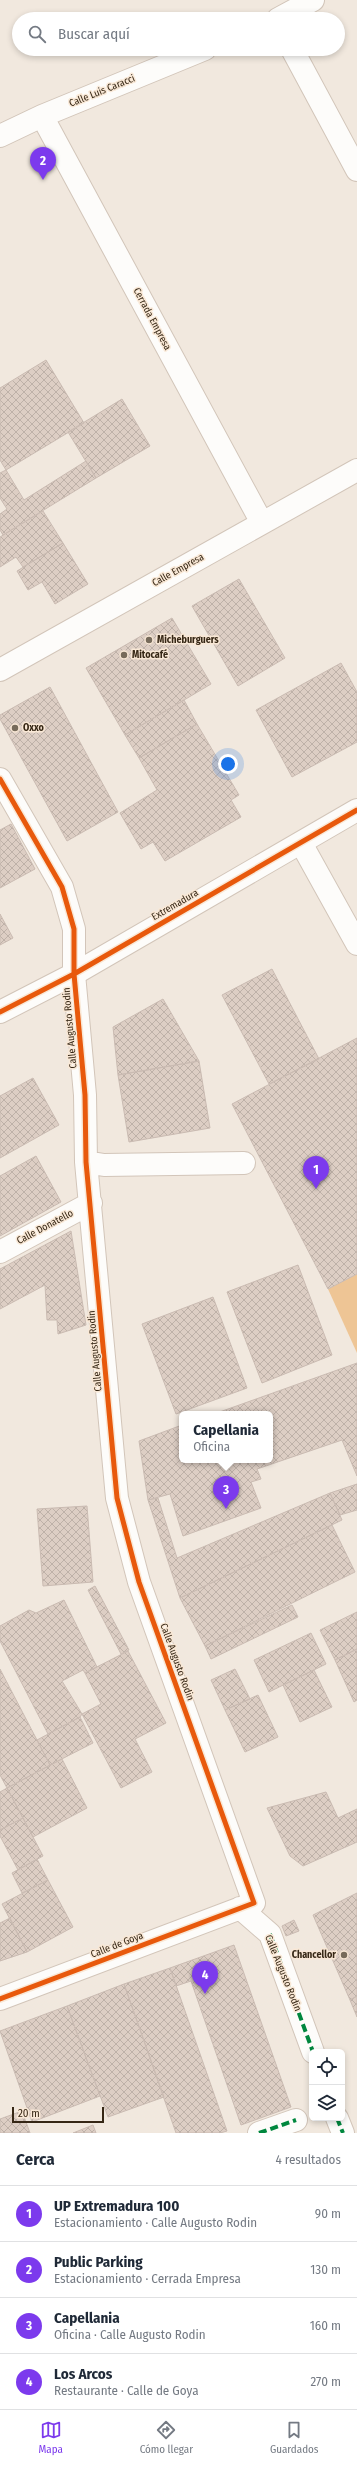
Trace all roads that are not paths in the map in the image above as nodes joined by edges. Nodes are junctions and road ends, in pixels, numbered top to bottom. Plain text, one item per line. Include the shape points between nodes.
1 (313, 0) edge
2 (291, 12) edge
3 (188, 56) edge
4 (296, 56) edge
5 (42, 116) junction
6 (0, 136) edge
7 (357, 170) edge
8 (357, 470) edge
9 (262, 523) junction
10 (0, 670) edge
11 (0, 779) edge
12 (357, 810) edge
13 (301, 843) junction
14 (357, 944) edge
15 (74, 974) junction
16 (0, 1012) edge
17 (86, 1162) junction
18 (244, 1163) dead end
19 (91, 1203) junction
20 (0, 1252) edge
21 (240, 1908) junction
22 (0, 1999) edge
23 (312, 2049) edge
24 (296, 2120) dead end
25 (338, 2121) edge
26 (259, 2133) edge
27 (343, 2133) edge

1 - 2 street
3 - 5 street, Calle Luis Caracci
4 - 7 street
5 - 6 street, Calle Luis Caracci
5 - 9 street, Cerrada Empresa
8 - 9 street, Calle Empresa
9 - 10 street, Calle Empresa
11 - 15 street, Calle Augusto Rodin via 62,887 74,928
12 - 13 street, Extremadura
13 - 14 street
13 - 15 street, Extremadura
15 - 16 street, Extremadura
15 - 17 street, Calle Augusto Rodin via 85,1095
17 - 18 street via 104,1165
17 - 19 street, Calle Augusto Rodin
19 - 20 street, Calle Donatello
19 - 21 street, Calle Augusto Rodin via 117,1498 123,1528 138,1582 254,1903
21 - 22 street, Calle de Goya
21 - 23 street, Calle Augusto Rodin via 270,1934
24 - 26 street
25 - 27 street

